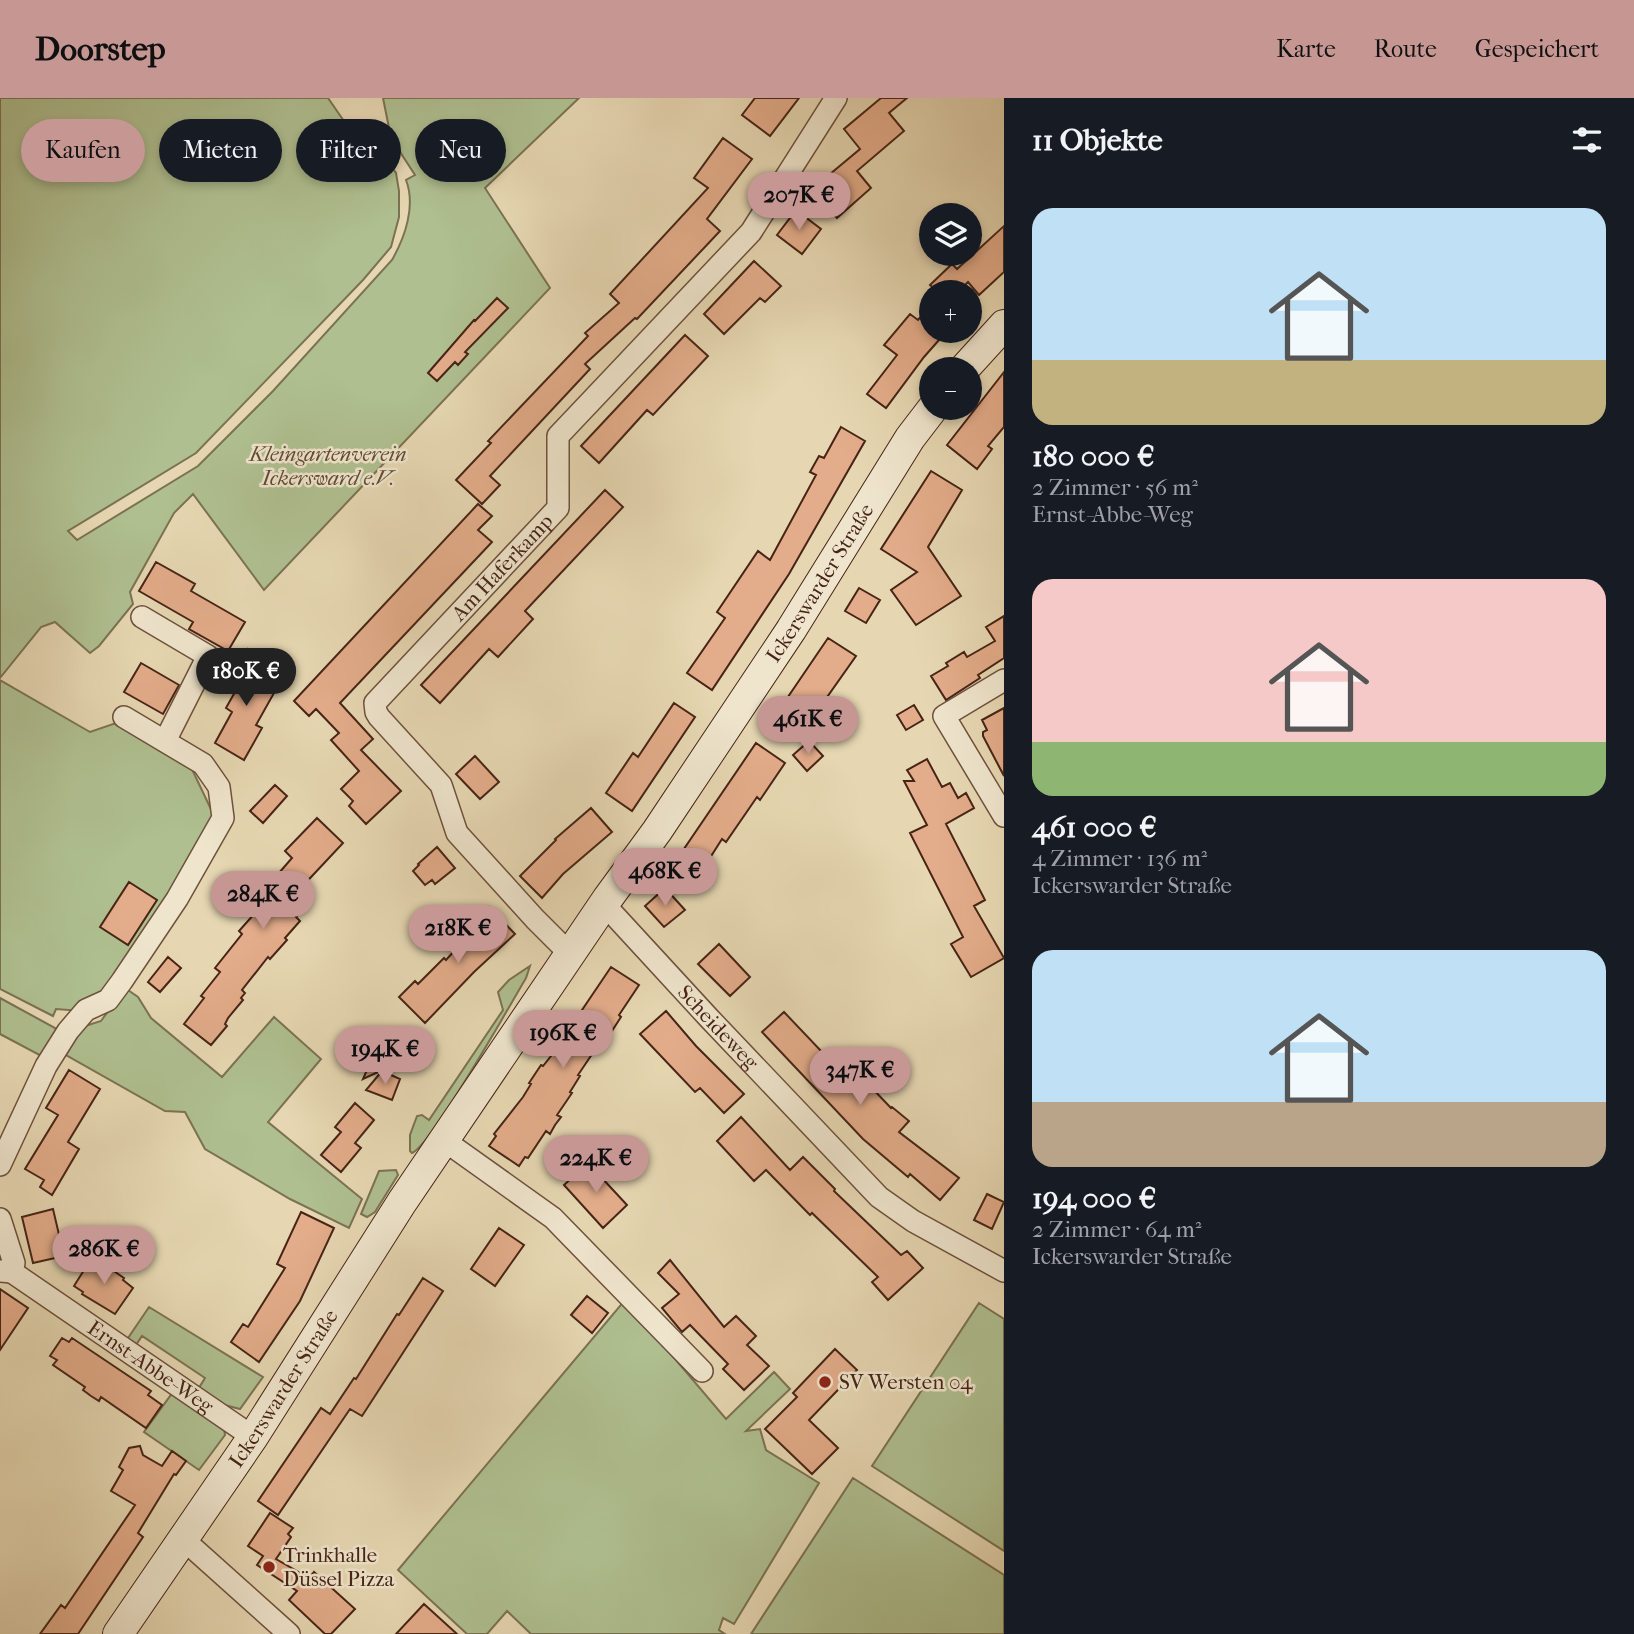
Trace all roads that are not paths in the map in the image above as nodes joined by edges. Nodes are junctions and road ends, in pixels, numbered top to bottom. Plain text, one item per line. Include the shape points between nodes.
1 (836, 98) edge
2 (1004, 325) edge
3 (975, 357) edge
4 (924, 420) edge
5 (142, 617) dead end
6 (1004, 680) edge
7 (124, 717) dead end
8 (165, 741) junction
9 (1004, 816) edge
10 (604, 904) junction
11 (570, 954) junction
12 (444, 1141) junction
13 (0, 1165) edge
14 (0, 1219) edge
15 (1004, 1271) edge
16 (6, 1272) edge
17 (702, 1371) dead end
18 (253, 1437) junction
19 (183, 1539) junction
20 (118, 1634) edge
21 (289, 1634) edge

1 - 11 street, Am Haferkamp via 751,232 558,436 558,508 375,703 379,717 441,785 457,833
2 - 3 main road
4 - 10 main road, Ickerswarder Straße via 784,641
5 - 8 street via 208,656
6 - 9 street via 944,716
7 - 8 street
8 - 13 street via 203,764 219,787 223,818 177,900 122,981 107,1000 86,1010 68,1031 46,1066
10 - 11 main road, Ickerswarder Straße
10 - 15 street, Scheideweg via 879,1197
11 - 12 main road, Ickerswarder Straße
12 - 17 street via 553,1218
12 - 18 main road, Ickerswarder Straße
14 - 16 street, Ernst-Abbe-Weg via 14,1263
16 - 18 street, Ernst-Abbe-Weg
18 - 19 main road, Ickerswarder Straße
19 - 20 main road, Ickerswarder Straße
19 - 21 street

